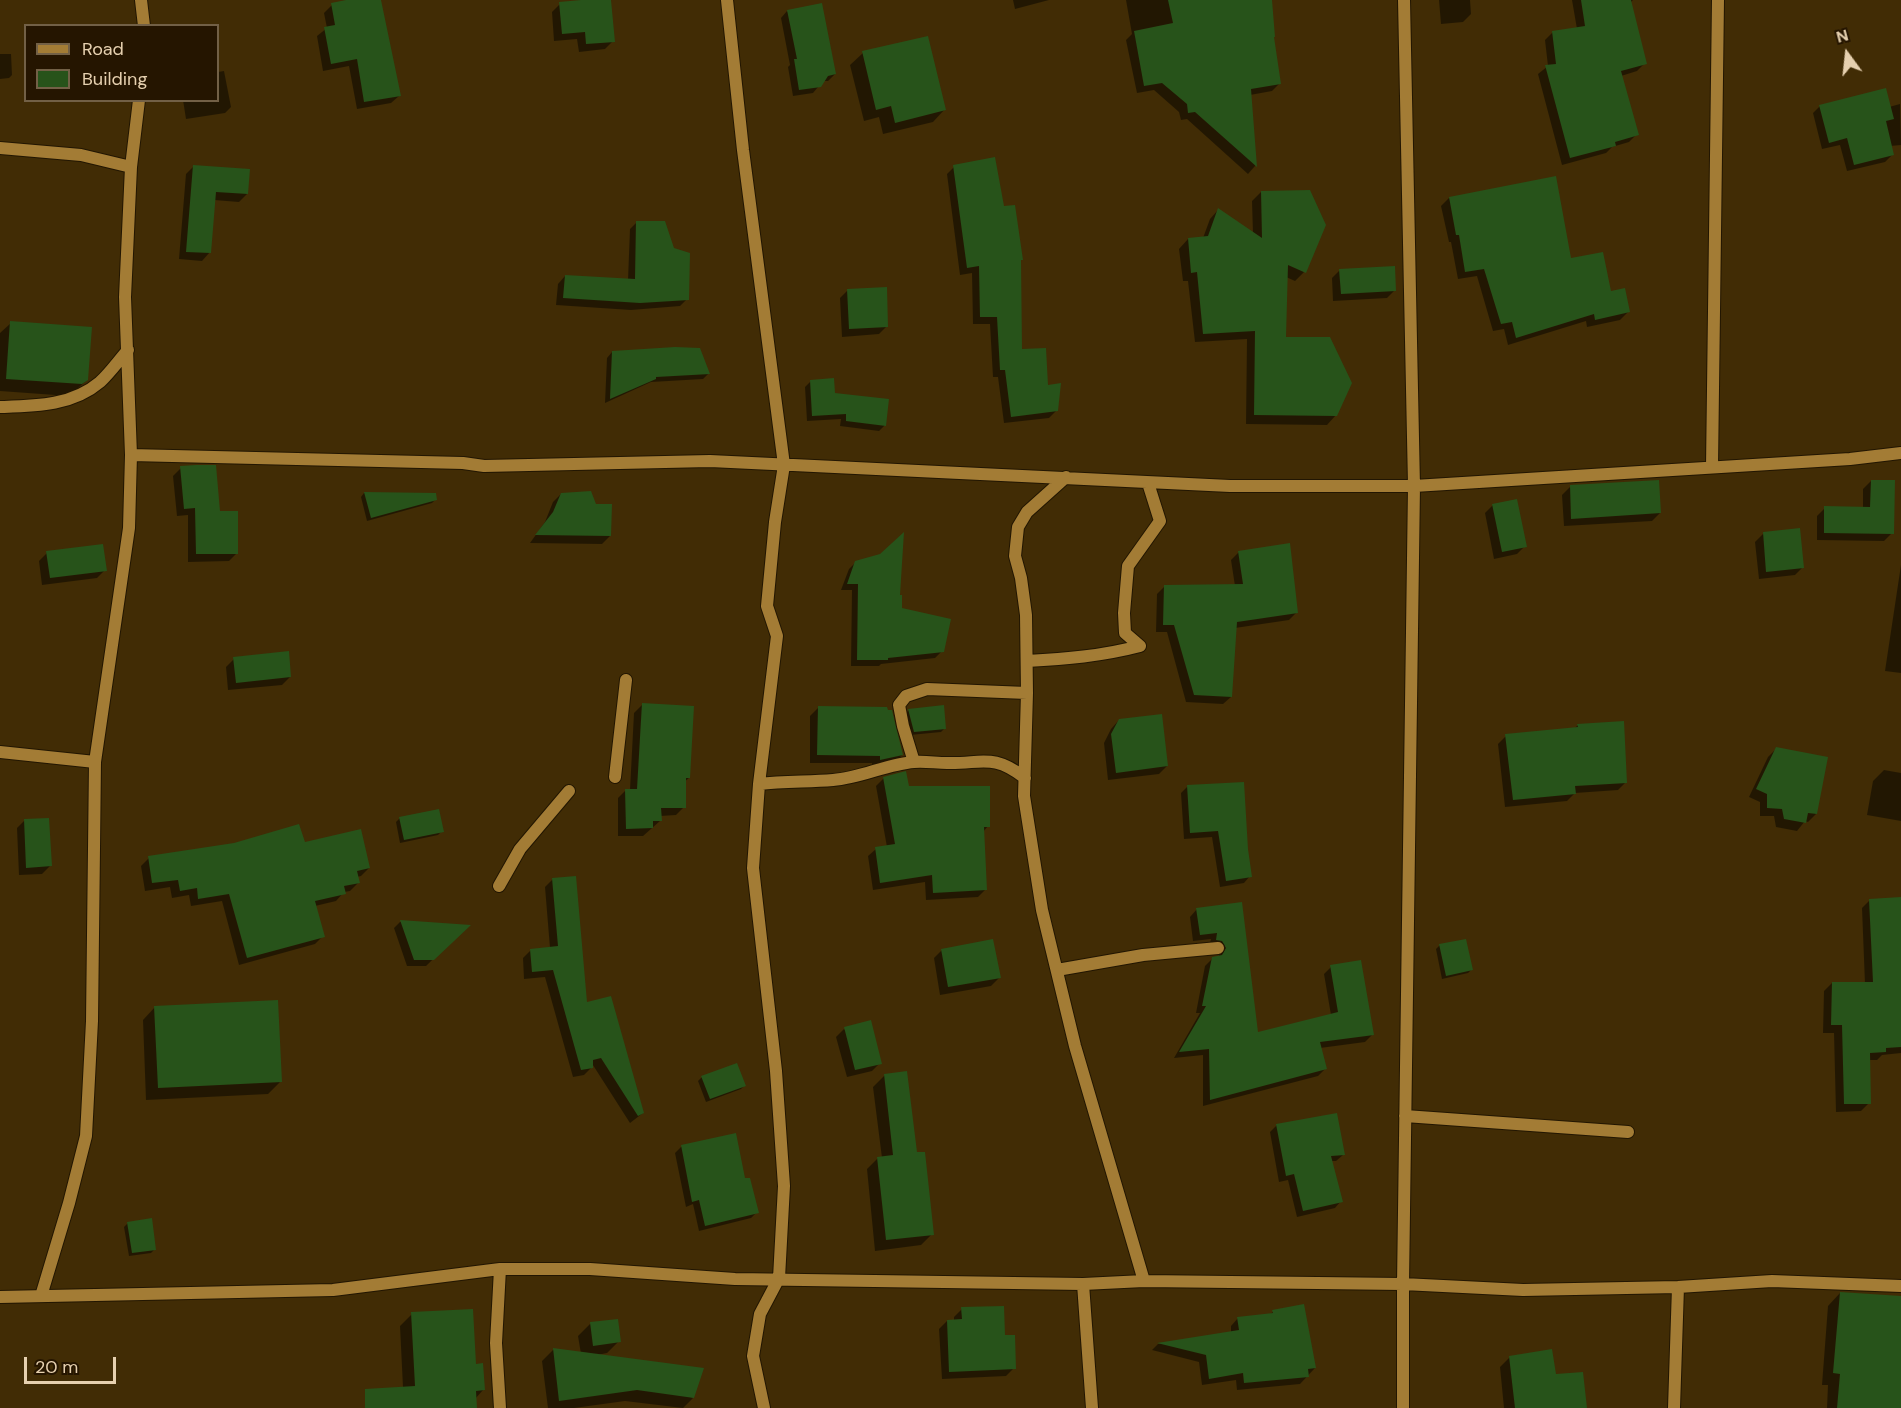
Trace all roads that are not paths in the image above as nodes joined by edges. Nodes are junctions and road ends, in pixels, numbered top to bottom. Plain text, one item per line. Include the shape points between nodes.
1 (141, 0) edge
2 (727, 0) edge
3 (1404, 0) edge
4 (1718, 0) edge
5 (144, 24) edge
6 (139, 102) edge
7 (0, 148) edge
8 (131, 167) junction
9 (128, 350) junction
10 (0, 407) edge
11 (1901, 453) edge
12 (131, 454) junction
13 (784, 465) junction
14 (1712, 467) junction
15 (1066, 477) junction
16 (1148, 483) junction
17 (1414, 486) junction
18 (1027, 661) junction
19 (626, 680) dead end
20 (1027, 693) junction
21 (0, 752) edge
22 (95, 762) junction
23 (914, 762) junction
24 (615, 777) dead end
25 (1025, 778) junction
26 (759, 784) junction
27 (569, 791) dead end
28 (498, 886) dead end
29 (1218, 948) dead end
30 (1057, 970) junction
31 (1406, 1116) junction
32 (1628, 1132) dead end
33 (500, 1269) junction
34 (780, 1278) junction
35 (1144, 1281) junction
36 (1083, 1284) junction
37 (1403, 1284) junction
38 (1901, 1286) edge
39 (1678, 1287) junction
40 (41, 1296) junction
41 (0, 1297) edge
42 (500, 1408) edge
43 (764, 1408) edge
44 (1092, 1408) edge
45 (1403, 1408) edge
46 (1674, 1408) edge

1 - 5 street
2 - 13 street
3 - 17 street
4 - 14 street
6 - 8 street
7 - 8 street via 81,155
8 - 9 street via 125,297
9 - 10 street via 100,382 77,398 41,406
9 - 12 street
11 - 14 street
12 - 13 street via 484,466 710,461
12 - 22 street via 129,528
13 - 15 street
13 - 26 street via 767,606 777,636
14 - 17 street
15 - 16 street
15 - 18 street via 1027,512 1018,528 1015,556 1026,615
16 - 17 street
16 - 18 street via 1160,520 1128,566 1124,613 1125,633 1140,646 1080,658
17 - 31 street
18 - 20 street
19 - 24 street
20 - 23 street via 927,689 906,696 899,705
20 - 25 street
21 - 22 street
22 - 40 street via 92,1022 86,1136
23 - 25 street via 999,763
23 - 26 street via 834,780
25 - 30 street via 1024,796 1042,910
26 - 34 street via 753,868 776,1071 784,1186
27 - 28 street via 520,849
29 - 30 street via 1143,955
30 - 35 street via 1075,1046
31 - 32 street
31 - 37 street
33 - 34 street
33 - 40 street via 333,1290
33 - 42 street via 496,1343
34 - 36 street
34 - 43 street via 760,1314 753,1356
35 - 36 street
35 - 37 street
36 - 44 street
37 - 39 street via 1523,1290
37 - 45 street
38 - 39 street via 1772,1281
39 - 46 street
40 - 41 street

